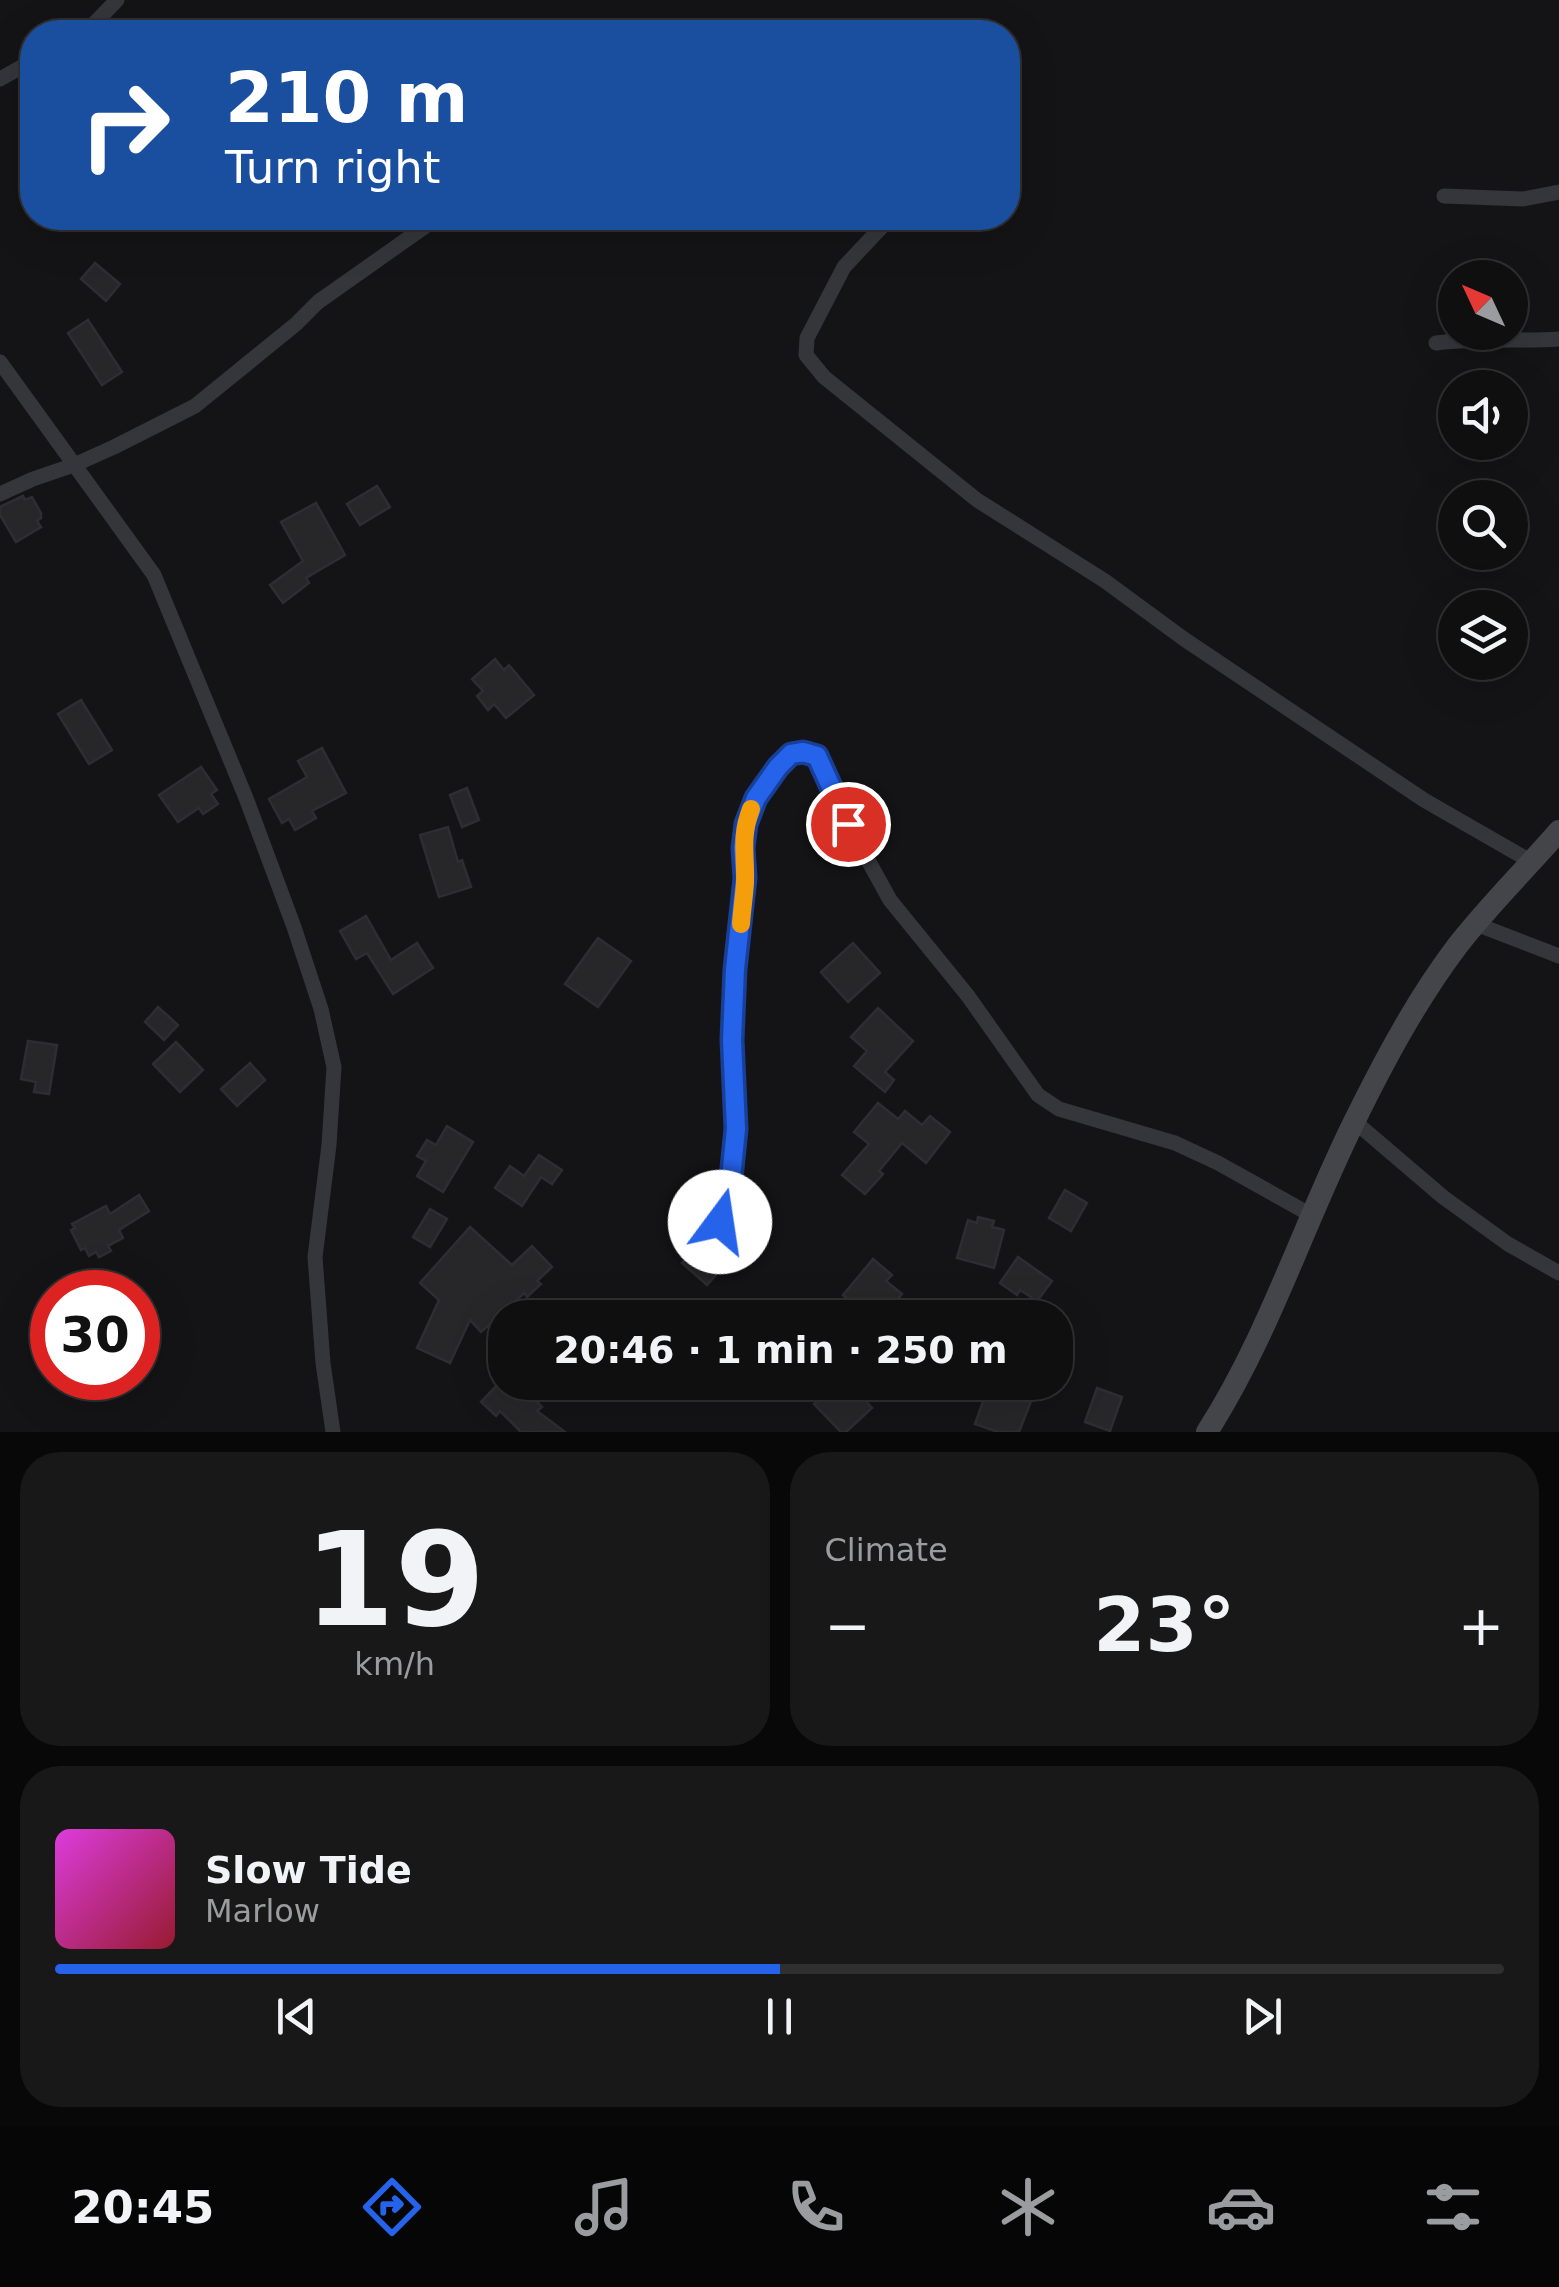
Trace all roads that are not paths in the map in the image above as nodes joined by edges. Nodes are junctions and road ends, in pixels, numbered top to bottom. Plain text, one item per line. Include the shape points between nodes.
1 (117, 0) edge
2 (98, 20) edge
3 (1559, 192) edge
4 (1444, 196) dead end
5 (419, 230) edge
6 (879, 230) edge
7 (1559, 338) edge
8 (1436, 343) dead end
9 (0, 362) edge
10 (74, 465) junction
11 (0, 494) edge
12 (1559, 831) edge
13 (1532, 862) junction
14 (1476, 924) junction
15 (1559, 956) edge
16 (1354, 1122) junction
17 (1311, 1215) junction
18 (720, 1222) dead end
19 (1559, 1273) edge
20 (332, 1432) edge
21 (1208, 1432) edge

1 - 2 street
3 - 4 street via 1523,199
5 - 10 street via 318,302 195,406
6 - 13 street via 844,267 807,338 806,355 824,377 977,500 1424,800
7 - 8 street
9 - 10 street
10 - 11 street
10 - 20 street via 154,574 246,798 321,1009 334,1068 314,1258
12 - 13 street
13 - 14 street
14 - 15 street
14 - 16 street via 1428,989
16 - 17 street
16 - 19 street via 1443,1197
17 - 18 street via 1175,1142 1059,1109 1038,1095 890,900 817,756 803,752 778,767 746,824 733,1022 736,1129
17 - 21 street via 1280,1292

